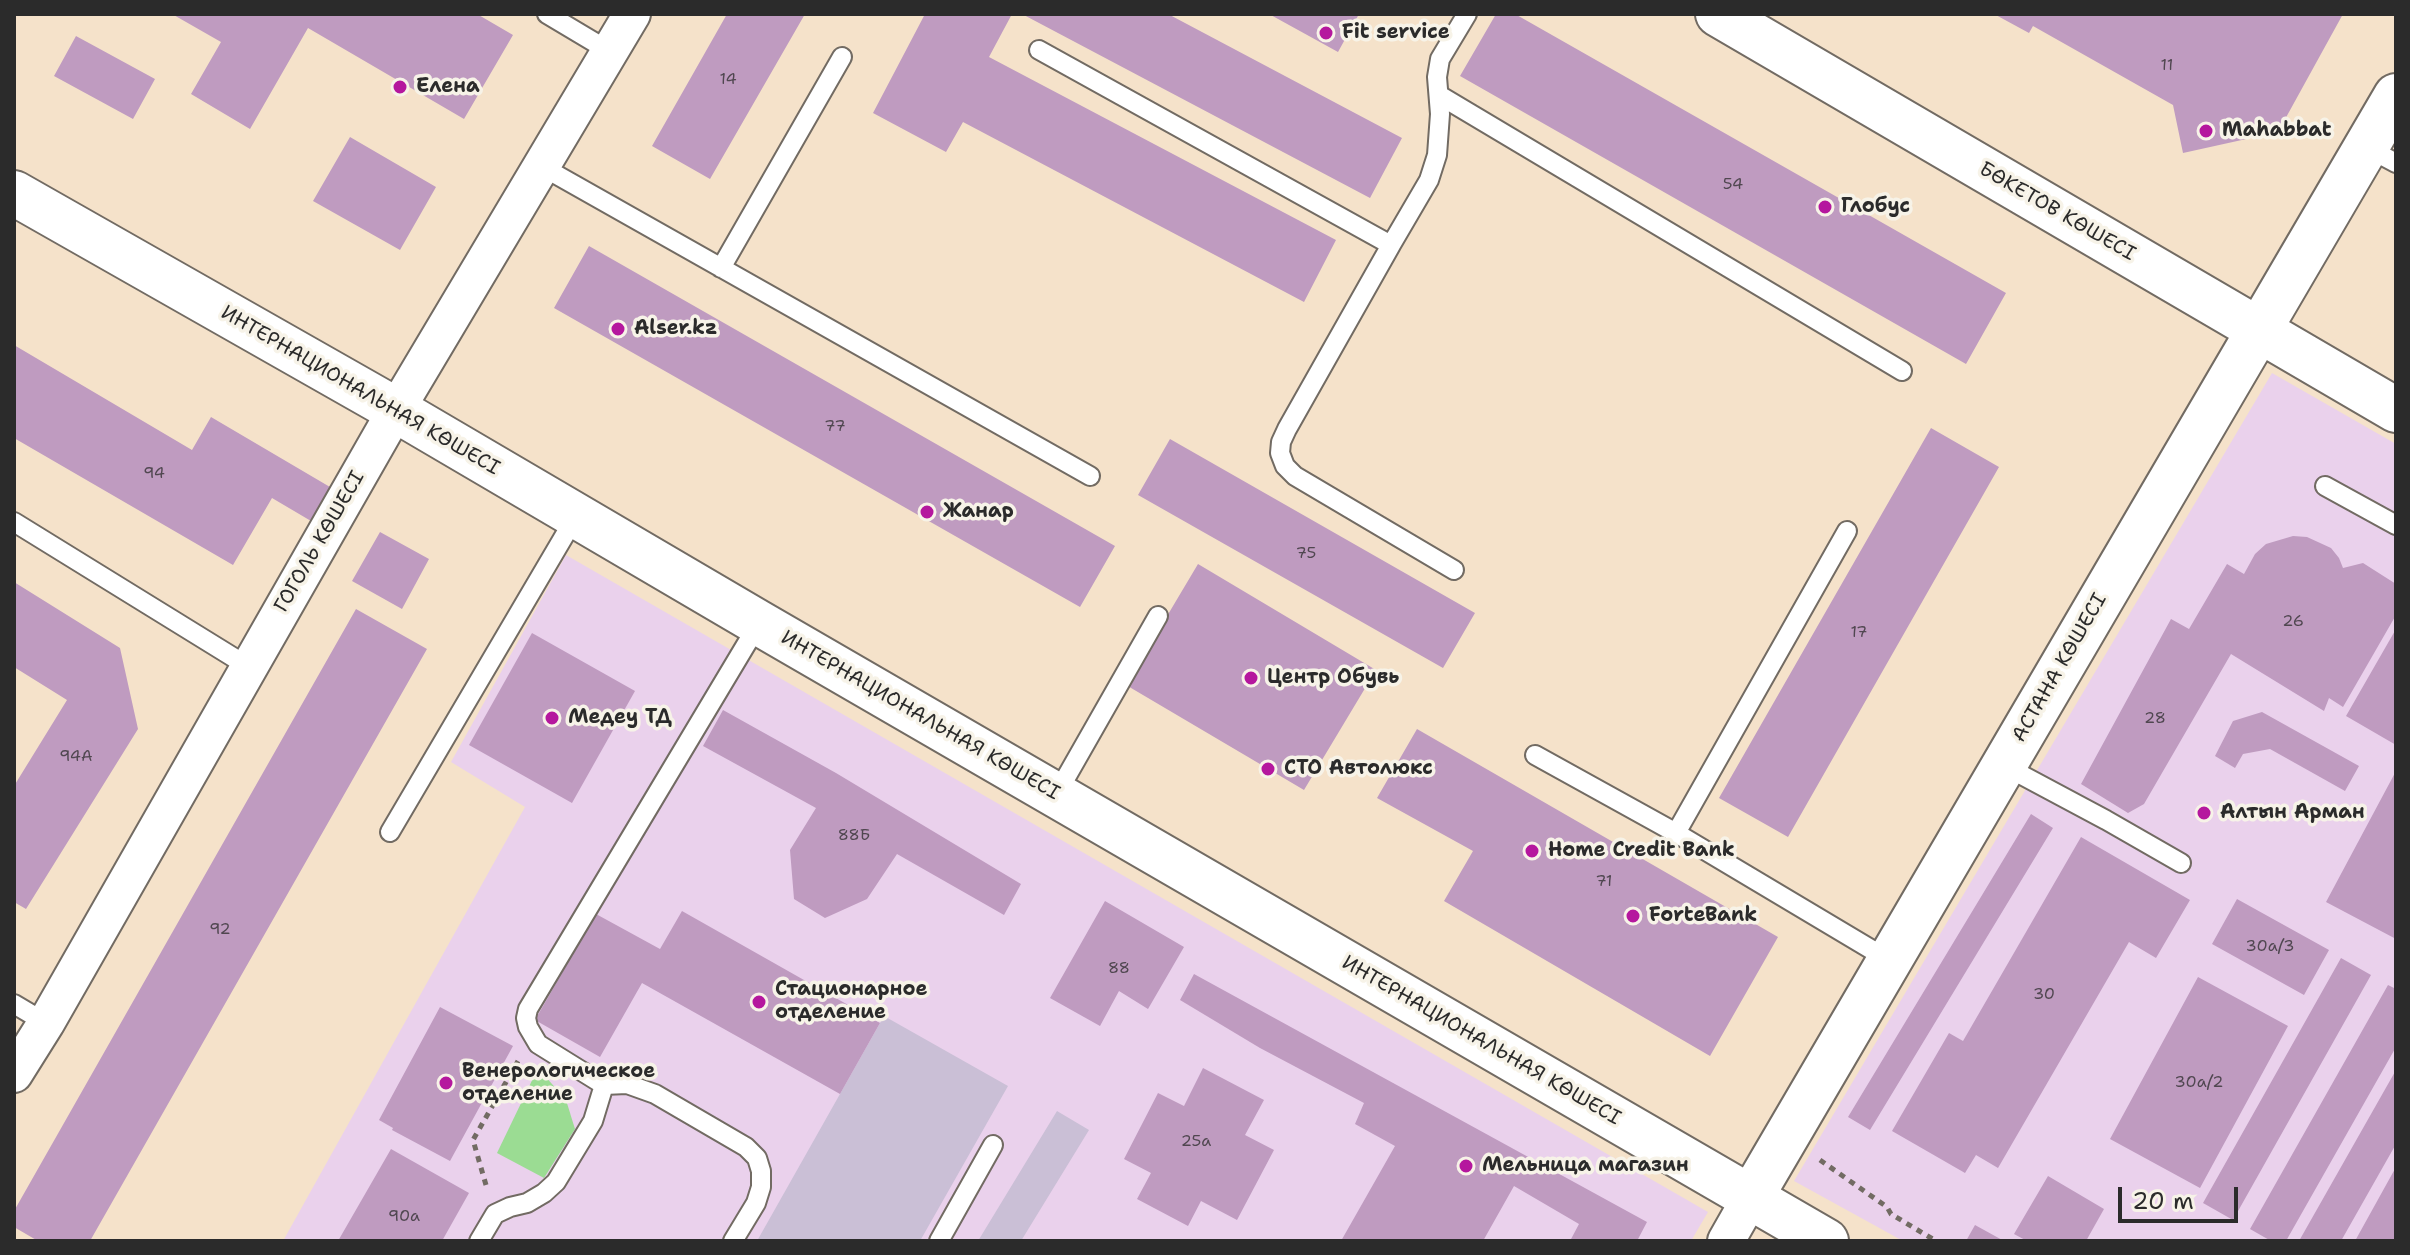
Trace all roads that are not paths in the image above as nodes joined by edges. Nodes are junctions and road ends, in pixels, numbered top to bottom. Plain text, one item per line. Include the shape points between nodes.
1 (547, 14) edge
2 (632, 14) edge
3 (1467, 14) edge
4 (1718, 14) edge
5 (1039, 50) dead end
6 (609, 51) junction
7 (842, 57) dead end
8 (1439, 95) junction
9 (2396, 96) edge
10 (2381, 155) edge
11 (541, 166) junction
12 (14, 193) edge
13 (1391, 245) junction
14 (721, 268) junction
15 (2259, 330) junction
16 (1902, 371) dead end
17 (396, 410) junction
18 (2396, 410) edge
19 (1090, 476) dead end
20 (2325, 486) dead end
21 (576, 516) junction
22 (14, 522) edge
23 (2396, 525) edge
24 (1847, 531) dead end
25 (1454, 570) dead end
26 (1158, 616) dead end
27 (759, 623) junction
28 (249, 667) junction
29 (1535, 755) dead end
30 (2003, 765) junction
31 (1056, 795) junction
32 (390, 832) dead end
33 (1676, 833) junction
34 (2181, 863) dead end
35 (1889, 960) junction
36 (14, 1004) edge
37 (46, 1023) junction
38 (14, 1074) edge
39 (604, 1085) junction
40 (993, 1145) dead end
41 (1751, 1197) junction
42 (479, 1241) edge
43 (733, 1241) edge
44 (939, 1241) edge
45 (1726, 1241) edge
46 (1826, 1241) edge

1 - 6 lane
2 - 6 street, ГОГОЛЬ КӨШЕСІ
3 - 8 lane via 1440,59
4 - 15 main road, БӨКЕТОВ КӨШЕСІ
5 - 13 lane
6 - 11 street, ГОГОЛЬ КӨШЕСІ
7 - 14 lane
8 - 13 lane via 1437,155 1429,180
8 - 16 lane
9 - 10 main road, АСТАНА КӨШЕСІ
10 - 15 main road, АСТАНА КӨШЕСІ
11 - 14 lane
11 - 17 street, ГОГОЛЬ КӨШЕСІ
12 - 17 main road, ИНТЕРНАЦИОНАЛЬНАЯ КӨШЕСІ
13 - 25 lane via 1287,429 1280,453 1295,476
14 - 19 lane
15 - 18 main road, БӨКЕТОВ КӨШЕСІ
15 - 30 main road, АСТАНА КӨШЕСІ
17 - 21 main road, ИНТЕРНАЦИОНАЛЬНАЯ КӨШЕСІ
17 - 28 street, ГОГОЛЬ КӨШЕСІ
20 - 23 lane
21 - 27 main road, ИНТЕРНАЦИОНАЛЬНАЯ КӨШЕСІ
21 - 32 lane
22 - 28 lane
24 - 33 lane
26 - 31 lane
27 - 31 main road, ИНТЕРНАЦИОНАЛЬНАЯ КӨШЕСІ
27 - 39 lane via 528,1009 526,1018 538,1044
28 - 37 street, ГОГОЛЬ КӨШЕСІ
29 - 33 lane
30 - 34 lane
30 - 35 main road, АСТАНА КӨШЕСІ
31 - 41 main road, ИНТЕРНАЦИОНАЛЬНАЯ КӨШЕСІ
33 - 35 lane
35 - 41 main road, АСТАНА КӨШЕСІ
36 - 37 lane
37 - 38 street, ГОГОЛЬ КӨШЕСІ
39 - 42 lane via 593,1121 556,1182 527,1203 495,1214
39 - 43 lane via 627,1084 655,1094 757,1158 761,1187
40 - 44 lane
41 - 45 street, АСТАНА КӨШЕСІ
41 - 46 main road, ИНТЕРНАЦИОНАЛЬНАЯ КӨШЕСІ

